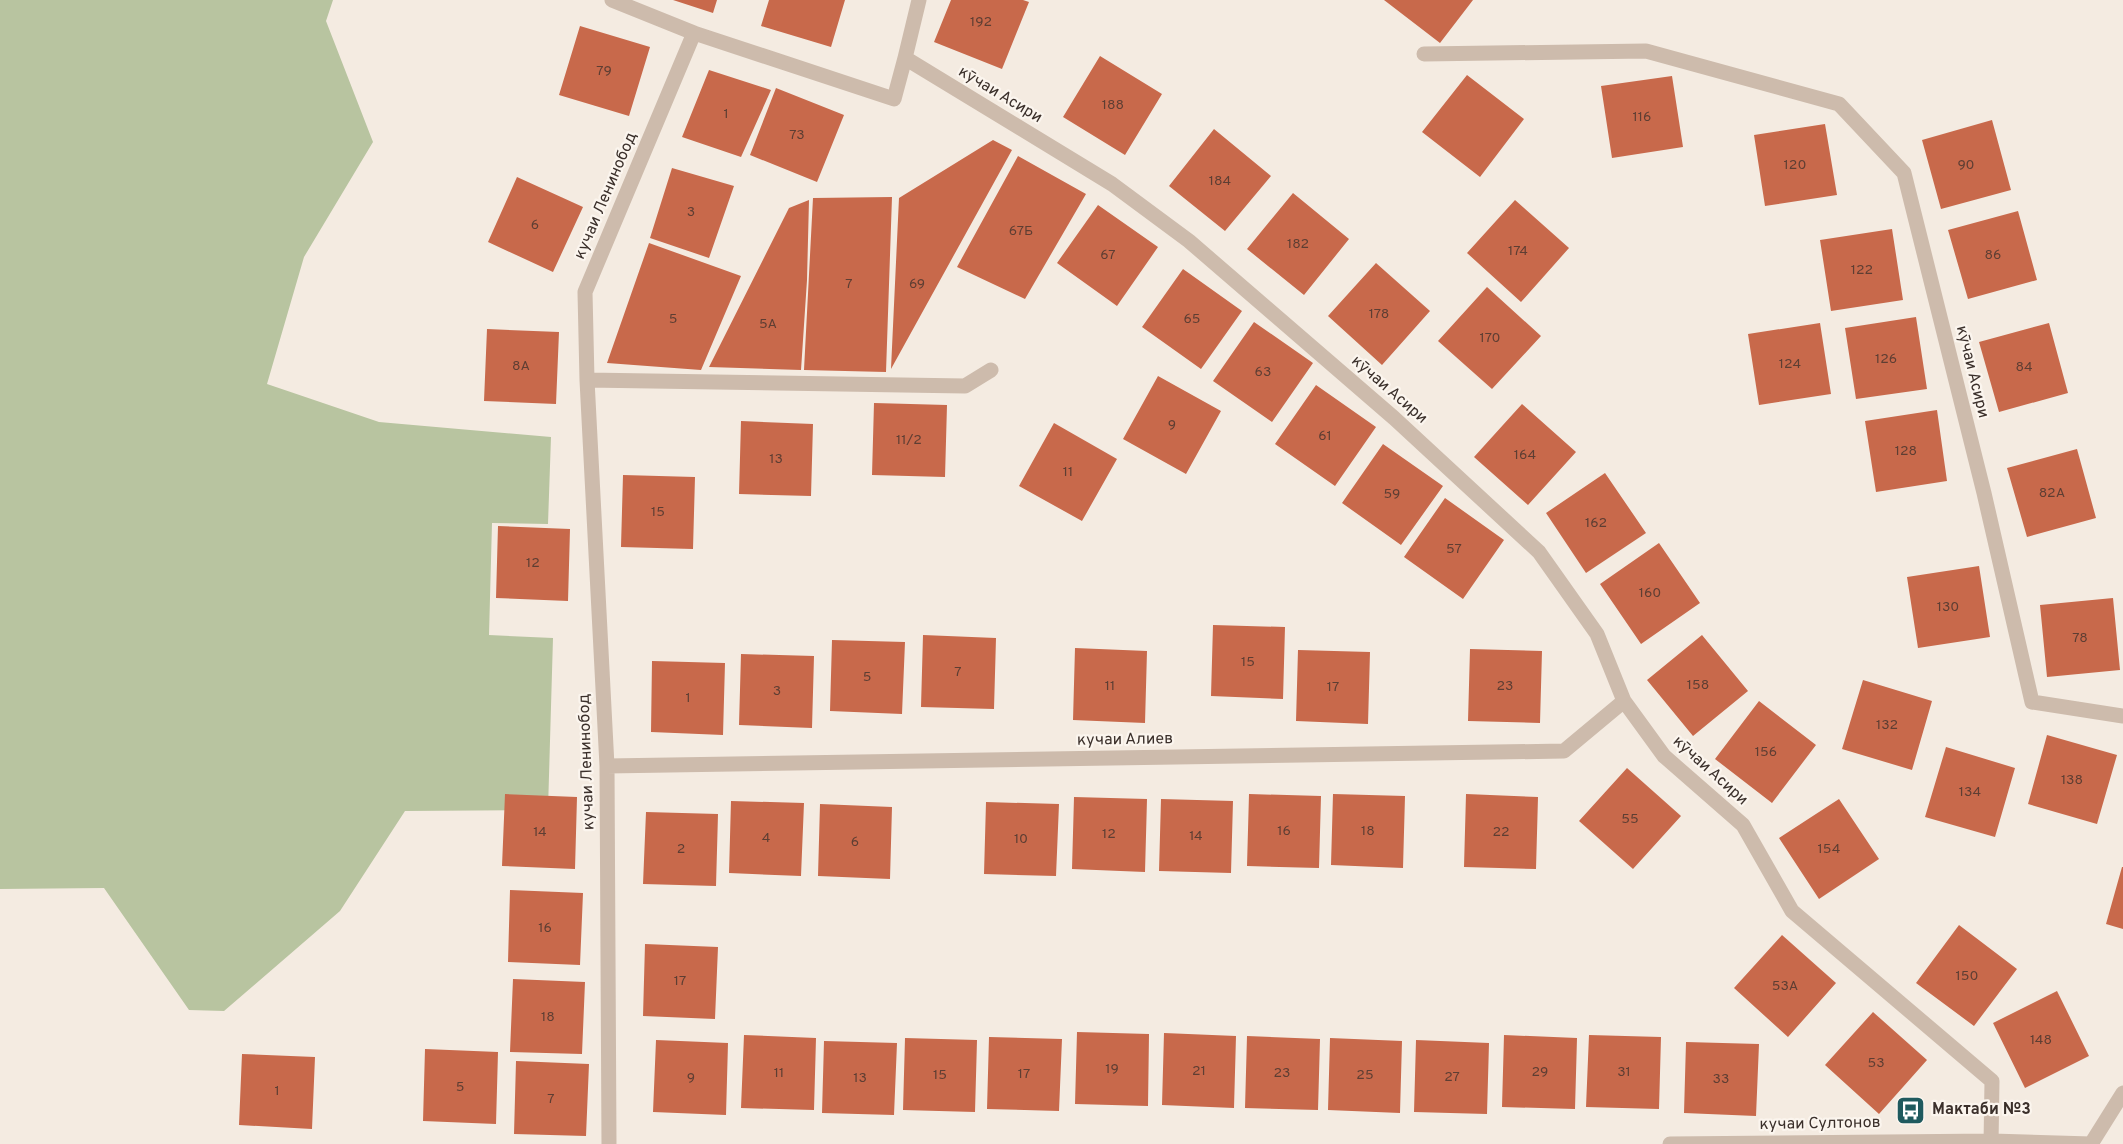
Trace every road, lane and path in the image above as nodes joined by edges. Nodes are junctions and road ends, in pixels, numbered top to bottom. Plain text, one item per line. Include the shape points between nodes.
1 (612, 0) edge
2 (919, 0) edge
3 (694, 33) junction
4 (1424, 54) dead end
5 (905, 58) junction
6 (991, 370) dead end
7 (587, 380) junction
8 (1624, 701) junction
9 (2123, 716) edge
10 (607, 766) junction
11 (2123, 1093) edge
12 (1992, 1142) edge
13 (609, 1144) edge
14 (1670, 1144) edge
15 (2092, 1144) edge

1 - 3 street
2 - 5 street
3 - 5 street via 894,99
3 - 7 street, кучаи Ленинобод via 585,292
4 - 9 street, кӯчаи Асири via 1646,51 1839,104 1904,173 2032,702
5 - 8 street, кӯчаи Асири via 1112,184 1189,242 1394,418 1539,552 1597,634
6 - 7 street via 965,386
7 - 10 street, кучаи Ленинобод
8 - 10 street, кучаи Алиев via 1564,751
8 - 12 street, кӯчаи Асири via 1664,756 1743,825 1792,911 1992,1081
10 - 13 street, кучаи Ленинобод
11 - 15 street, кучаи Султонов
12 - 14 street, кучаи Султонов
12 - 15 street, кучаи Султонов

